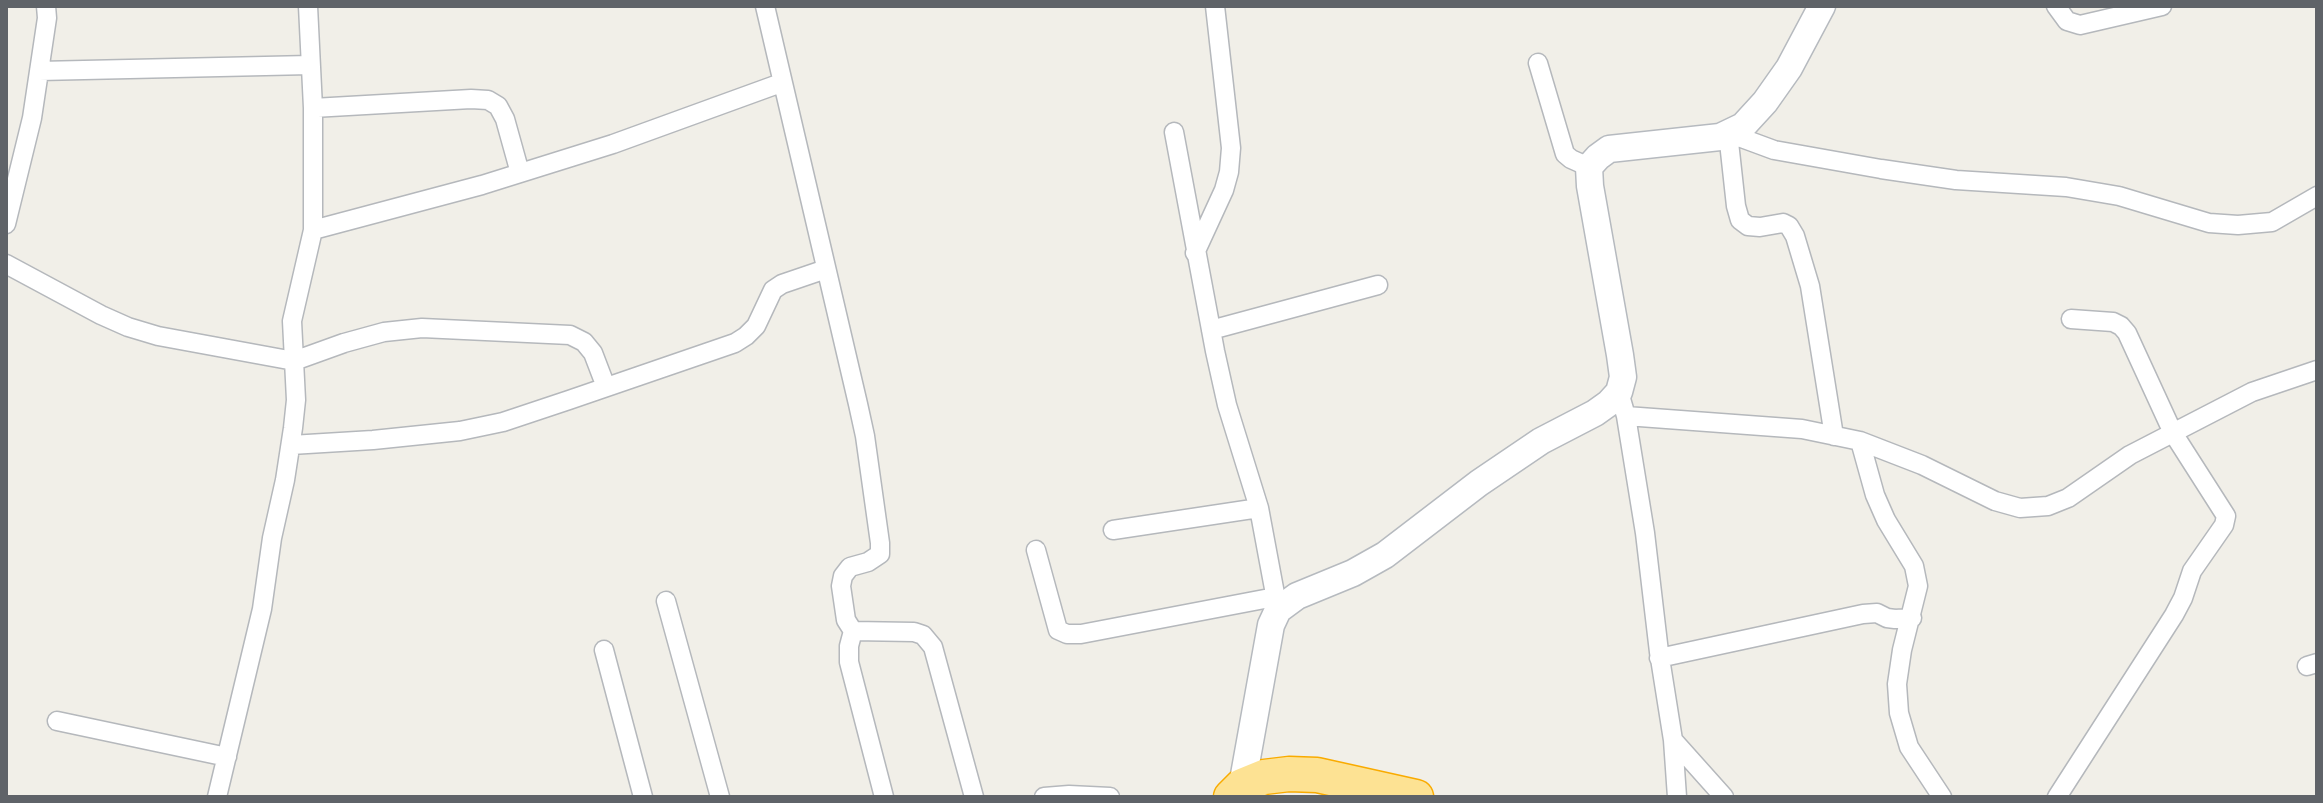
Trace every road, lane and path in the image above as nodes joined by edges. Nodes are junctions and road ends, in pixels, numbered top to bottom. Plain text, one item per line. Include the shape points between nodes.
1 (46, 6) edge
2 (308, 6) edge
3 (765, 6) edge
4 (1215, 6) edge
5 (1822, 6) edge
6 (2056, 6) edge
7 (2153, 7) edge
8 (1538, 63) dead end
9 (310, 65) junction
10 (39, 71) junction
11 (781, 83) junction
12 (313, 108) junction
13 (1174, 132) dead end
14 (1728, 133) junction
15 (1589, 167) junction
16 (520, 173) junction
17 (2317, 196) edge
18 (6, 224) edge
19 (313, 230) junction
20 (1195, 253) junction
21 (6, 264) edge
22 (826, 269) junction
23 (1378, 285) dead end
24 (2071, 319) dead end
25 (1211, 330) junction
26 (294, 361) junction
27 (2317, 370) edge
28 (606, 387) junction
29 (1623, 404) junction
30 (2173, 433) junction
31 (1834, 436) junction
32 (1860, 441) junction
33 (291, 445) junction
34 (1259, 508) junction
35 (1113, 530) dead end
36 (1036, 550) dead end
37 (666, 601) dead end
38 (1276, 604) junction
39 (1912, 618) junction
40 (853, 631) junction
41 (604, 650) dead end
42 (1659, 658) junction
43 (57, 721) dead end
44 (1673, 740) junction
45 (227, 757) junction
46 (1236, 791) edge
47 (217, 797) edge
48 (643, 797) edge
49 (720, 797) edge
50 (884, 797) edge
51 (974, 797) edge
52 (1044, 797) edge
53 (1110, 797) edge
54 (1416, 797) edge
55 (1677, 797) edge
56 (1724, 797) edge
57 (1942, 797) edge
58 (2057, 797) edge

1 - 10 street
2 - 9 street
3 - 11 street
4 - 20 street via 1231,148 1224,190
5 - 14 street via 1765,102 1743,126
6 - 7 street via 2067,21 2080,25
8 - 15 street via 1565,154
9 - 10 street
9 - 12 street
10 - 18 street
11 - 16 street
11 - 22 street
12 - 16 street via 488,100 505,119
12 - 19 street
13 - 20 street
14 - 15 street via 1609,149
14 - 17 street via 1774,150 1881,169 2119,196 2209,223 2272,222
14 - 31 street via 1740,220 1760,227 1783,223 1795,236 1810,286
15 - 29 street
16 - 19 street
19 - 26 street via 292,321
20 - 25 street
21 - 26 street via 128,327
22 - 28 street via 773,290 756,326 735,343
22 - 40 street via 865,436 880,543 880,554 850,567 843,576 846,620
23 - 25 street
24 - 30 street via 2121,326
25 - 34 street via 1227,405
26 - 28 street via 384,332 422,328 570,335 593,353
26 - 33 street
27 - 30 street via 2252,392
28 - 33 street via 460,431
29 - 31 street
29 - 38 street via 1609,403 1541,441 1385,555
29 - 42 street
30 - 32 street via 2068,498 2020,508
30 - 58 street via 2226,516 2224,525 2192,571 2174,615
31 - 32 street
32 - 39 street via 1875,495 1914,566 1918,586
33 - 45 street via 262,609
34 - 35 street
34 - 38 street
36 - 38 street via 1058,630 1067,634
37 - 49 street
38 - 46 street
39 - 42 street via 1863,614
39 - 57 street via 1897,684 1899,713 1909,747
40 - 50 street via 849,662
40 - 51 street via 914,632 933,647
41 - 48 street
42 - 44 street
43 - 45 street
44 - 55 street
44 - 56 street
45 - 47 street
46 - 54 highway via 1264,777 1289,774 1317,775
52 - 53 street

